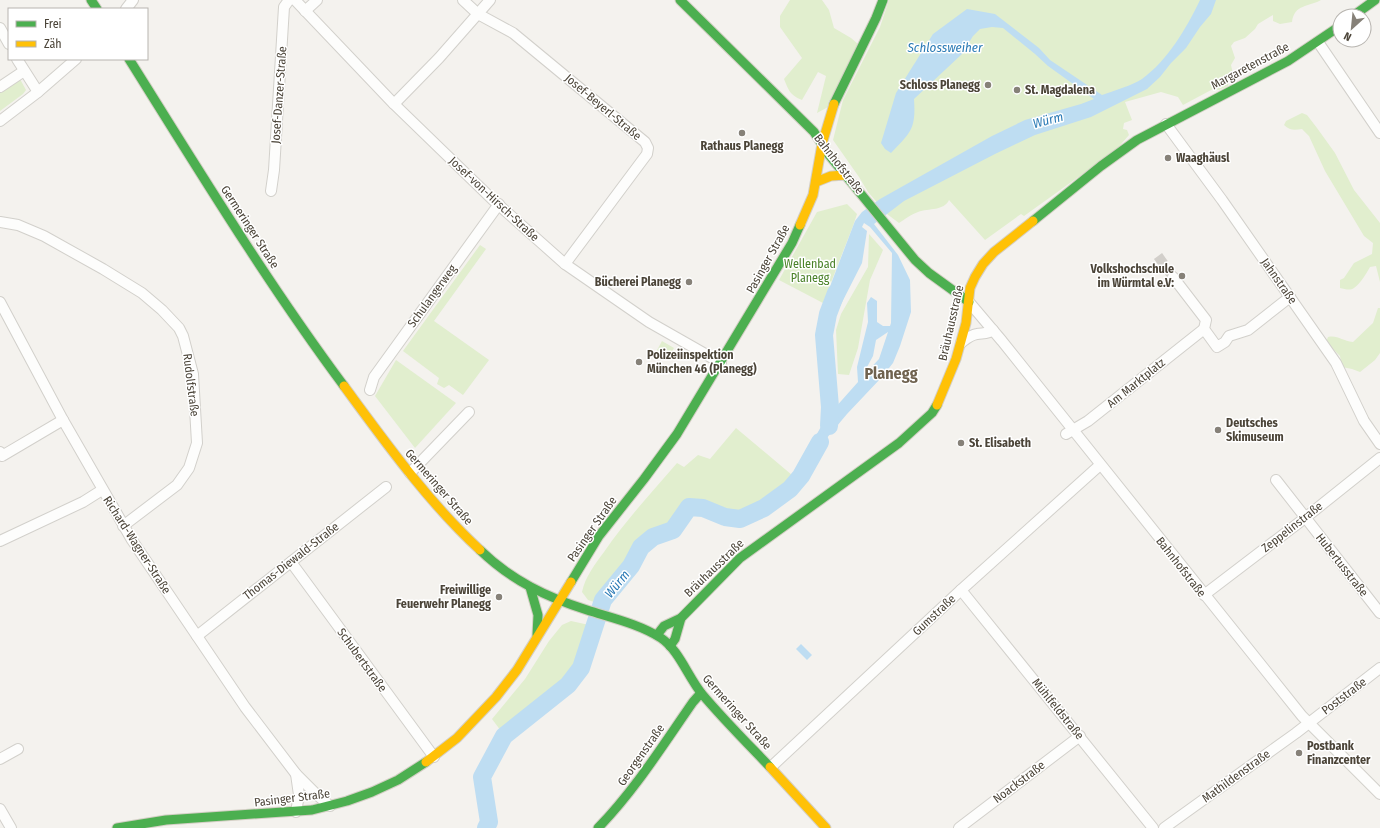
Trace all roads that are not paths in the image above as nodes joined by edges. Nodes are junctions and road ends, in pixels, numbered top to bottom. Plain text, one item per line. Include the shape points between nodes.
1 (133, 0) edge
2 (289, 0) edge
3 (295, 0) edge
4 (317, 0) edge
5 (463, 0) edge
6 (490, 0) edge
7 (680, 0) edge
8 (883, 0) edge
9 (1375, 0) edge
10 (127, 8) edge
11 (1364, 8) edge
12 (305, 11) junction
13 (478, 14) junction
14 (0, 28) edge
15 (1332, 32) edge
16 (8, 42) edge
17 (1318, 42) junction
18 (18, 60) edge
19 (75, 60) edge
20 (130, 60) edge
21 (24, 71) junction
22 (0, 87) edge
23 (38, 92) junction
24 (394, 104) junction
25 (0, 121) edge
26 (1167, 124) junction
27 (1380, 133) edge
28 (822, 144) junction
29 (846, 175) junction
30 (816, 182) junction
31 (271, 191) dead end
32 (499, 204) junction
33 (0, 222) edge
34 (565, 264) junction
35 (1173, 277) tunnel mouth
36 (1290, 297) junction
37 (0, 302) edge
38 (969, 302) junction
39 (1204, 329) junction
40 (993, 330) junction
41 (961, 343) junction
42 (721, 363) junction
43 (370, 390) dead end
44 (469, 412) dead end
45 (62, 420) junction
46 (1069, 432) junction
47 (1380, 444) edge
48 (0, 452) edge
49 (1380, 458) edge
50 (1100, 464) junction
51 (410, 473) junction
52 (1276, 480) dead end
53 (386, 487) dead end
54 (102, 490) junction
55 (1305, 518) junction
56 (123, 526) junction
57 (0, 541) edge
58 (291, 562) junction
59 (530, 587) junction
60 (961, 590) junction
61 (1204, 595) junction
62 (560, 600) junction
63 (1380, 613) edge
64 (681, 618) junction
65 (657, 635) junction
66 (197, 636) junction
67 (537, 637) junction
68 (670, 646) junction
69 (1380, 668) edge
70 (701, 693) junction
71 (1308, 724) junction
72 (1080, 736) junction
73 (18, 749) dead end
74 (434, 757) junction
75 (0, 759) edge
76 (771, 767) junction
77 (296, 774) junction
78 (1380, 794) edge
79 (330, 806) junction
80 (0, 809) edge
81 (296, 812) junction
82 (11, 828) edge
83 (117, 828) edge
84 (598, 828) edge
85 (826, 828) edge
86 (959, 828) edge
87 (1153, 828) edge
88 (1164, 828) edge

1 - 10 street
2 - 31 street, Josef-Danzer-Straße via 284,7
3 - 12 street, Josef-von-Hirsch-Straße
4 - 12 street
5 - 13 street
6 - 13 street
7 - 28 main road, Bahnhofstraße via 814,132
8 - 28 main road, Pasinger Straße via 836,99
9 - 11 main road
12 - 24 street, Josef-von-Hirsch-Straße
13 - 24 street
13 - 34 street, Josef-Beyerl-Straße via 513,33 645,142 648,148 642,162
14 - 16 street
15 - 17 main road, Margaretenstraße
17 - 26 main road, Margaretenstraße via 1288,61
17 - 27 street
18 - 21 street
19 - 23 street
20 - 51 main road, Germeringer Straße via 246,245 312,343
21 - 22 street
21 - 23 street
23 - 25 street
24 - 32 street, Josef-von-Hirsch-Straße
26 - 36 street, Jahnstraße
26 - 38 main road, Bräuhausstraße via 1137,140 1101,166 994,252 975,277 970,288
28 - 29 main road, Bahnhofstraße
28 - 30 main road, Pasinger Straße
29 - 30 main road via 825,177
29 - 38 main road, Bahnhofstraße via 915,260
30 - 42 main road, Pasinger Straße via 808,208 792,243
32 - 34 street, Josef-von-Hirsch-Straße
32 - 43 street, Schulangerweg via 378,371
33 - 56 street, Rudolfstraße via 18,225 44,236 142,293 162,310 183,336 193,374 197,443 189,468 177,485
34 - 42 street, Josef-von-Hirsch-Straße via 649,322
35 - 39 street via 1206,320
36 - 39 street via 1248,330 1229,336 1217,347
36 - 47 street, Jahnstraße via 1336,363 1364,421
37 - 45 street, Richard-Wagner-Straße
38 - 40 street, Bahnhofstraße
38 - 41 main road, Bräuhausstraße
39 - 46 street, Am Marktplatz via 1100,411
40 - 41 street via 968,337
40 - 46 street, Bahnhofstraße
41 - 64 main road, Bräuhausstraße via 944,390 932,413 899,443 740,558
42 - 62 main road, Pasinger Straße via 677,434 598,536
44 - 51 street
45 - 48 street via 2,456
45 - 54 street, Richard-Wagner-Straße
46 - 50 street, Bahnhofstraße
49 - 55 street, Zeppelinstraße
50 - 60 street, Gumstraße
50 - 61 street, Bahnhofstraße
51 - 59 main road, Germeringer Straße via 476,547 510,576
52 - 55 street, Hubertusstraße
53 - 58 street, Thomas-Diewald-Straße
54 - 56 street, Richard-Wagner-Straße
54 - 57 street via 83,502
55 - 61 street, Zeppelinstraße
55 - 63 street, Hubertusstraße
56 - 66 street, Richard-Wagner-Straße
58 - 66 street, Thomas-Diewald-Straße
58 - 74 street, Schubertstraße
59 - 62 main road, Germeringer Straße
59 - 67 main road via 538,609
60 - 72 street, Mühlfeldstraße
60 - 76 street, Gumstraße
61 - 71 street, Bahnhofstraße
62 - 65 main road, Germeringer Straße
62 - 67 main road, Pasinger Straße
64 - 65 main road, Bräuhausstraße via 664,626
64 - 68 main road, Bräuhausstraße
65 - 68 main road, Germeringer Straße
66 - 77 street, Richard-Wagner-Straße via 245,707
67 - 74 main road, Pasinger Straße via 517,670 496,697
68 - 70 main road, Germeringer Straße
69 - 71 street, Poststraße
70 - 76 main road, Germeringer Straße
70 - 84 main road, Georgenstraße via 634,787
71 - 78 street, Bahnhofstraße
71 - 88 street, Mathildenstraße
72 - 86 street, Noackstraße
72 - 87 street, Mühlfeldstraße
73 - 75 street
74 - 79 main road, Pasinger Straße via 392,783
76 - 85 main road, Germeringer Straße
77 - 79 street, Richard-Wagner-Straße
77 - 81 street, Richard-Wagner-Straße via 299,795
79 - 81 main road, Pasinger Straße
80 - 82 street
81 - 83 main road, Pasinger Straße via 166,820

